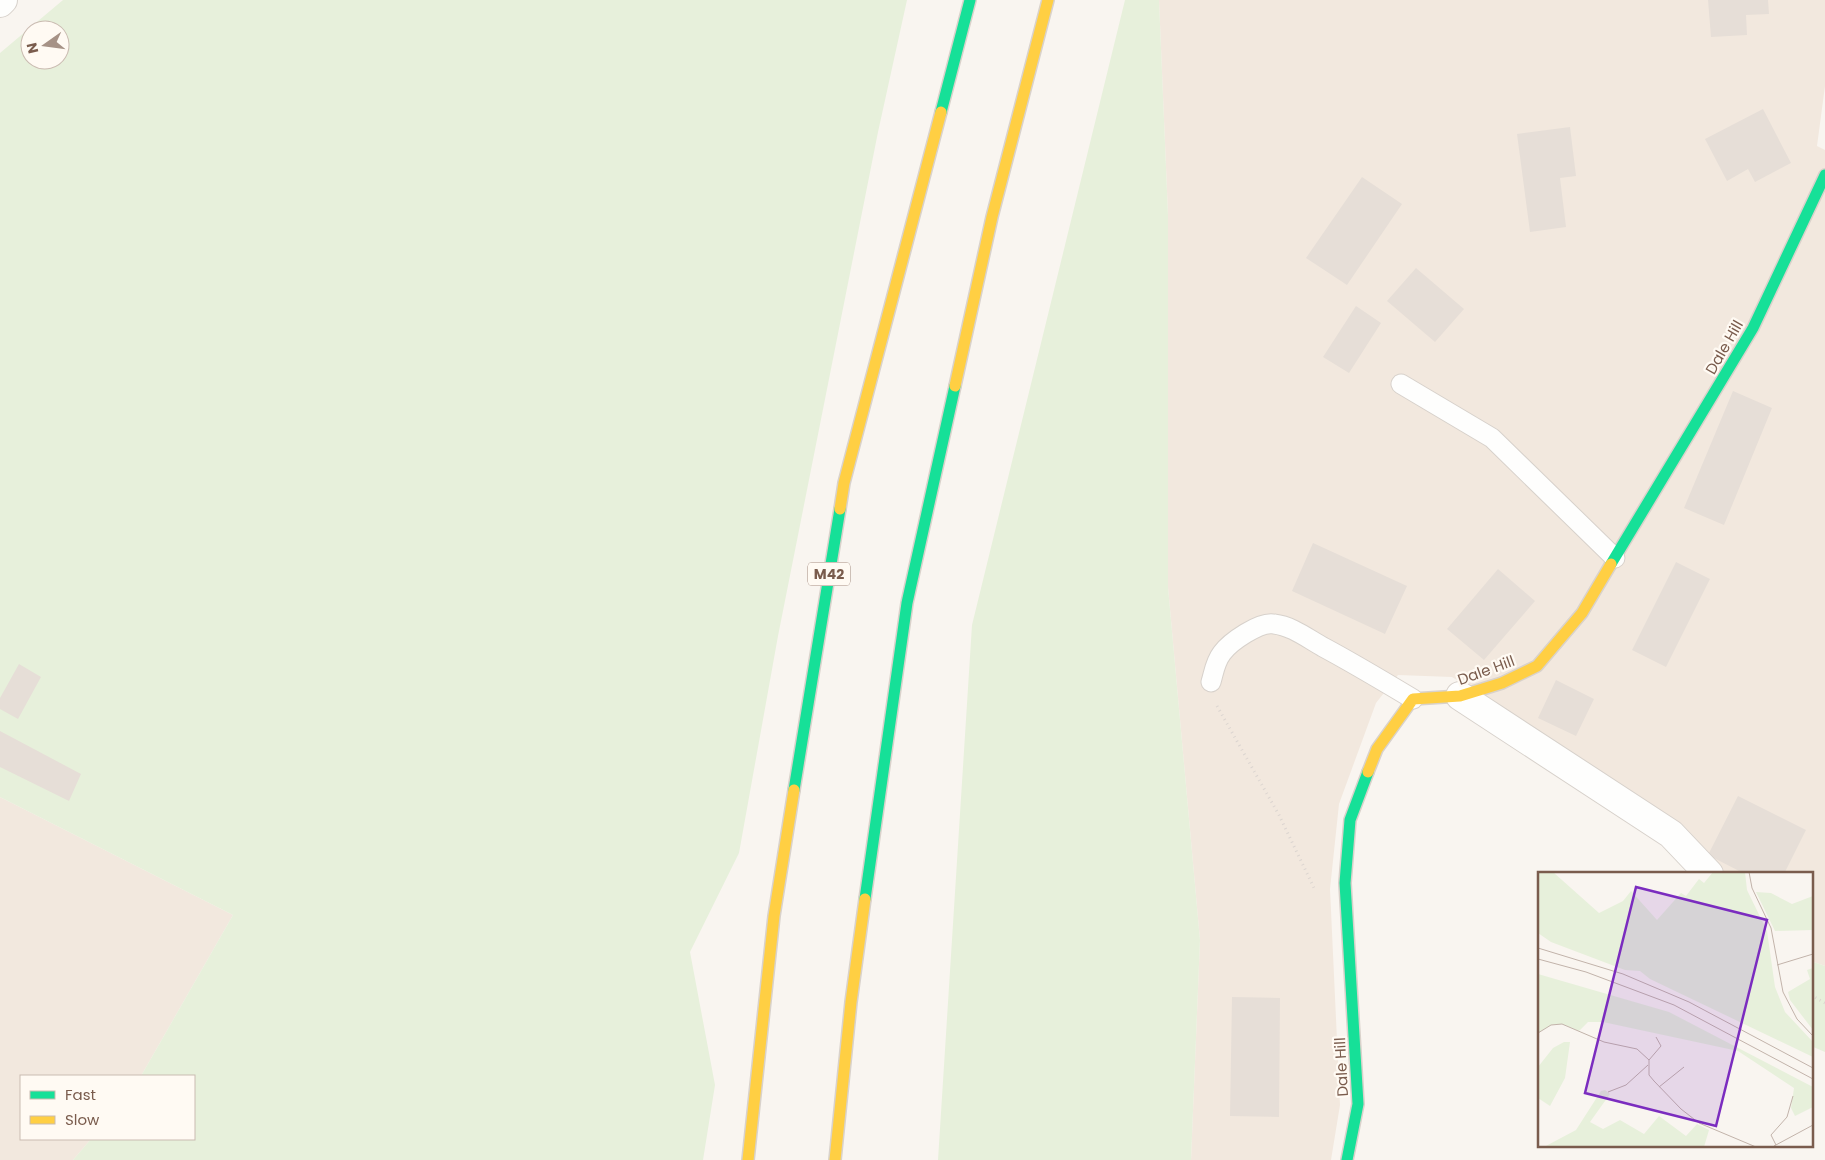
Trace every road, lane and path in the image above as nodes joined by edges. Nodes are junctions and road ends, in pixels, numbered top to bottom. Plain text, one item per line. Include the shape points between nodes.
1 (3, 0) edge
2 (970, 0) edge
3 (1048, 0) edge
4 (0, 3) edge
5 (1825, 175) edge
6 (1400, 384) dead end
7 (1615, 558) junction
8 (1211, 682) joint
9 (1460, 696) junction
10 (1413, 699) junction
11 (1707, 872) edge
12 (1346, 894) junction
13 (1812, 996) edge
14 (1825, 1003) edge
15 (748, 1160) edge
16 (835, 1160) edge
17 (1347, 1160) edge

1 - 4 street
2 - 15 main road, M42 via 844,483 774,916
3 - 16 main road via 992,217 908,603 851,1002
5 - 7 main road, Dale Hill via 1753,328
6 - 7 lane via 1492,438
7 - 9 main road, Dale Hill via 1582,613 1537,666 1502,683
8 - 10 lane via 1222,652 1251,631 1272,623 1288,628
8 - 12 path via 1218,707 1279,816 1318,895
9 - 10 main road, Dale Hill
9 - 11 street via 1671,834
10 - 12 main road, Dale Hill via 1377,749 1350,820
12 - 17 main road, Dale Hill via 1358,1104
13 - 14 path

